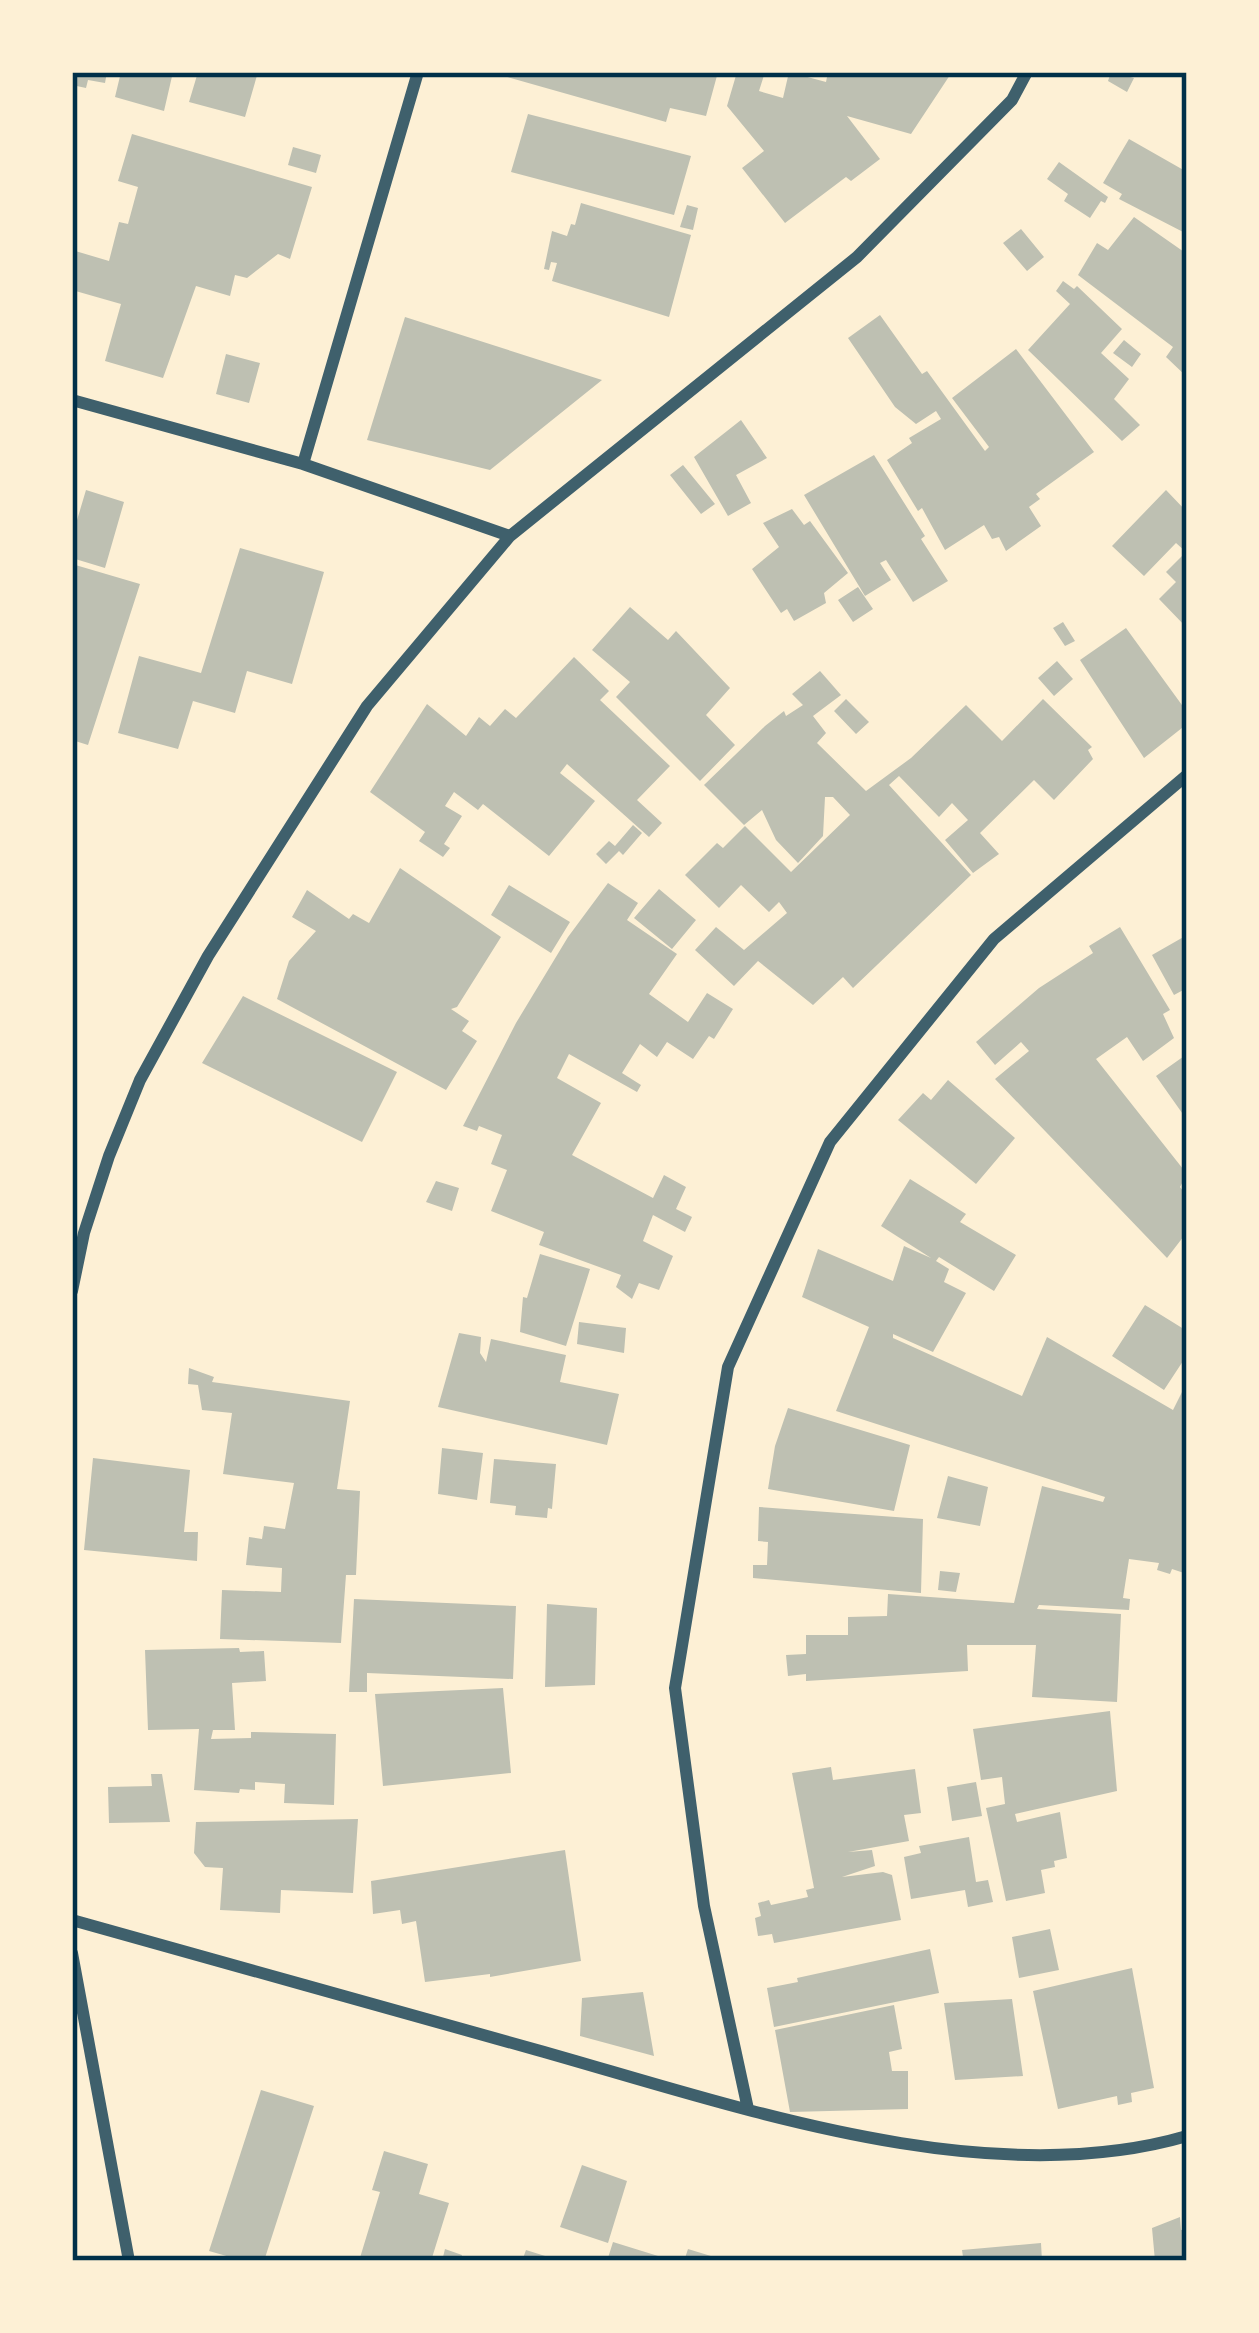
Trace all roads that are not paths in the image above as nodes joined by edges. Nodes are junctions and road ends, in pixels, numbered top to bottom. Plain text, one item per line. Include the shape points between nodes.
1 (418, 72) edge
2 (1028, 72) edge
3 (72, 400) edge
4 (303, 464) junction
5 (510, 536) junction
6 (1187, 775) edge
7 (72, 1291) edge
8 (72, 1920) edge
9 (72, 1953) edge
10 (748, 2109) junction
11 (1187, 2137) edge
12 (129, 2261) edge

1 - 4 street
2 - 5 street via 1012,100 857,257
3 - 4 street
4 - 5 street
5 - 7 street via 367,706 208,956 109,1156
6 - 10 street via 994,938 830,1142 728,1366 675,1688 704,1906
8 - 10 street
9 - 12 street
10 - 11 street via 937,2150 1021,2157

